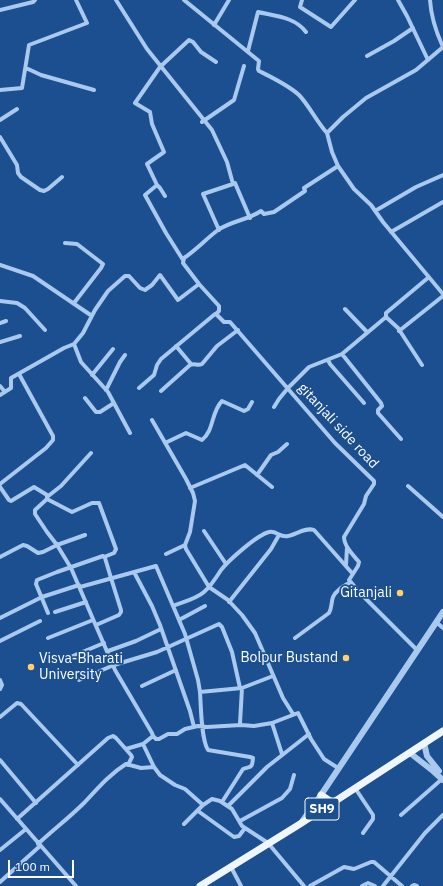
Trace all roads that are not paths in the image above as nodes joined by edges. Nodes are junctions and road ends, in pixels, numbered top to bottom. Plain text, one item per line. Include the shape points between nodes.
1 (35, 0) edge
2 (76, 0) edge
3 (116, 0) edge
4 (184, 0) edge
5 (229, 0) edge
6 (302, 0) edge
7 (355, 0) edge
8 (398, 0) edge
9 (430, 0) edge
10 (0, 10) edge
11 (214, 25) junction
12 (413, 28) junction
13 (306, 32) dead end
14 (443, 47) edge
15 (248, 51) junction
16 (367, 56) dead end
17 (428, 60) junction
18 (216, 62) dead end
19 (244, 66) dead end
20 (160, 67) junction
21 (26, 68) junction
22 (0, 90) edge
23 (94, 90) dead end
24 (17, 109) dead end
25 (0, 120) edge
26 (203, 122) junction
27 (327, 133) junction
28 (0, 137) edge
29 (338, 166) junction
30 (443, 175) edge
31 (62, 177) dead end
32 (233, 184) junction
33 (157, 185) junction
34 (165, 196) dead end
35 (443, 202) edge
36 (375, 210) junction
37 (250, 218) junction
38 (219, 230) junction
39 (391, 232) junction
40 (65, 243) dead end
41 (183, 260) junction
42 (0, 265) edge
43 (429, 277) junction
44 (199, 284) junction
45 (443, 295) edge
46 (0, 302) edge
47 (74, 303) junction
48 (346, 309) dead end
49 (216, 314) junction
50 (92, 316) junction
51 (386, 317) junction
52 (6, 321) dead end
53 (0, 323) edge
54 (45, 330) dead end
55 (238, 330) junction
56 (399, 331) junction
57 (367, 332) junction
58 (20, 336) dead end
59 (0, 342) edge
60 (74, 344) junction
61 (176, 346) junction
62 (113, 349) dead end
63 (342, 354) junction
64 (125, 355) dead end
65 (328, 360) junction
66 (191, 364) junction
67 (422, 365) dead end
68 (19, 374) junction
69 (92, 375) junction
70 (0, 386) edge
71 (139, 388) dead end
72 (288, 388) junction
73 (106, 390) junction
74 (161, 391) dead end
75 (5, 392) junction
76 (0, 395) edge
77 (85, 398) dead end
78 (252, 402) dead end
79 (114, 403) junction
80 (364, 403) dead end
81 (274, 407) dead end
82 (152, 420) dead end
83 (130, 433) dead end
84 (401, 439) dead end
85 (165, 443) junction
86 (287, 444) dead end
87 (91, 453) dead end
88 (257, 474) junction
89 (0, 484) edge
90 (408, 486) dead end
91 (0, 487) edge
92 (272, 487) dead end
93 (190, 488) junction
94 (2, 495) edge
95 (47, 498) junction
96 (443, 517) edge
97 (204, 531) dead end
98 (85, 535) dead end
99 (279, 535) junction
100 (57, 545) junction
101 (184, 545) junction
102 (347, 547) junction
103 (166, 554) dead end
104 (104, 557) junction
105 (0, 558) edge
106 (226, 564) junction
107 (346, 566) junction
108 (71, 568) junction
109 (134, 572) junction
110 (352, 573) junction
111 (111, 578) junction
112 (351, 582) junction
113 (79, 586) junction
114 (209, 587) junction
115 (42, 597) junction
116 (86, 602) junction
117 (230, 602) junction
118 (174, 606) junction
119 (205, 606) dead end
120 (56, 612) dead end
121 (443, 612) edge
122 (48, 613) dead end
123 (0, 618) edge
124 (93, 620) junction
125 (179, 620) junction
126 (40, 621) dead end
127 (436, 622) junction
128 (96, 625) junction
129 (443, 628) edge
130 (161, 629) junction
131 (48, 638) dead end
132 (295, 638) dead end
133 (186, 640) junction
134 (0, 641) edge
135 (104, 643) junction
136 (168, 647) junction
137 (417, 650) junction
138 (108, 651) junction
139 (68, 658) dead end
140 (114, 665) junction
141 (176, 670) junction
142 (273, 676) junction
143 (0, 680) edge
144 (79, 680) dead end
145 (142, 686) dead end
146 (241, 688) junction
147 (0, 689) edge
148 (200, 692) junction
149 (292, 714) junction
150 (0, 717) edge
151 (272, 723) junction
152 (241, 725) junction
153 (203, 726) junction
154 (194, 727) junction
155 (443, 731) edge
156 (309, 734) junction
157 (153, 736) junction
158 (143, 744) junction
159 (424, 744) junction
160 (126, 749) junction
161 (410, 753) junction
162 (282, 754) junction
163 (0, 760) edge
164 (78, 765) junction
165 (128, 765) junction
166 (154, 767) junction
167 (338, 768) junction
168 (294, 775) dead end
169 (443, 778) edge
170 (355, 788) junction
171 (321, 795) junction
172 (0, 801) edge
173 (222, 802) junction
174 (333, 802) junction
175 (36, 803) junction
176 (203, 805) junction
177 (228, 806) junction
178 (198, 811) junction
179 (401, 815) dead end
180 (443, 815) edge
181 (17, 819) junction
182 (240, 821) junction
183 (184, 824) dead end
184 (300, 824) junction
185 (245, 828) junction
186 (26, 829) junction
187 (363, 833) dead end
188 (268, 843) junction
189 (39, 845) junction
190 (0, 850) edge
191 (231, 867) junction
192 (390, 876) junction
193 (0, 882) edge
194 (385, 885) edge
195 (76, 886) edge
196 (200, 886) edge
197 (242, 886) edge
198 (304, 886) edge
199 (310, 886) edge
200 (362, 886) edge
201 (375, 886) edge
202 (402, 886) edge
203 (412, 886) edge
204 (417, 886) edge

1 - 10 street
2 - 21 street via 87,23 29,45
3 - 20 street
4 - 11 street
5 - 11 street
6 - 7 street via 300,7 331,27
8 - 12 street
9 - 14 street via 430,12
11 - 15 street
12 - 16 street
12 - 17 street
13 - 15 street via 290,20 258,12
14 - 17 street
15 - 27 street via 259,61 258,69 300,96
17 - 27 street via 416,70 366,98
18 - 20 street via 189,40
19 - 26 street via 234,100
20 - 26 street
20 - 33 street via 135,103 150,112 153,130 164,152 147,164
21 - 22 street via 22,88
21 - 23 street via 41,75
24 - 25 street
26 - 32 street via 212,130 227,162
27 - 29 street
28 - 31 street via 21,177 40,190 48,189
29 - 36 street via 354,189
29 - 37 street via 274,212 264,214 261,211
30 - 36 street
32 - 37 street via 235,183 238,188
32 - 38 street via 203,194
33 - 34 street
33 - 41 street via 145,195
35 - 39 street
36 - 39 street
37 - 38 street
38 - 41 street
39 - 43 street
40 - 47 street via 77,244 103,264
41 - 44 street
42 - 47 street via 33,276
43 - 45 street
43 - 51 street via 386,313
44 - 49 street via 219,306
44 - 50 street via 178,300 160,275 145,290 125,276 108,291
45 - 56 street
46 - 54 street via 17,303 26,308
47 - 50 street
48 - 57 street
49 - 55 street, gitanjali side road
49 - 61 street
50 - 60 street via 83,334
51 - 56 street
51 - 57 street
52 - 53 street
55 - 66 street via 217,346 202,364
55 - 72 street, gitanjali side road
56 - 67 street
57 - 63 street
58 - 59 street
60 - 68 street
60 - 69 street via 81,362
61 - 66 street
61 - 71 street via 159,362 151,379
62 - 69 street
63 - 65 street
63 - 84 street via 381,403 378,413
64 - 73 street
65 - 72 street via 309,367
65 - 80 street
66 - 74 street
68 - 75 street via 11,378 11,388
68 - 89 street via 53,440
69 - 73 street
70 - 75 street
72 - 81 street
72 - 102 street, gitanjali side road via 335,443 374,481 364,504 344,537
73 - 79 street
75 - 76 street
77 - 79 street via 96,412
78 - 85 street via 244,411 222,401 205,438 200,440 186,433
79 - 83 street
82 - 85 street
85 - 93 street
86 - 88 street via 271,455
87 - 95 street
88 - 92 street
88 - 93 street via 247,466 242,466
90 - 96 street
91 - 94 street
93 - 101 street via 195,501 190,532
94 - 95 street via 11,501 34,487 45,493
95 - 100 street via 34,511
95 - 104 street via 72,512 92,503 99,503 116,549 114,553
97 - 106 street
98 - 100 street
99 - 106 street via 271,531 265,533
99 - 107 street via 286,537 307,529 314,530
99 - 117 street
100 - 105 street via 38,553 23,545
100 - 108 street
101 - 103 street
101 - 114 street
102 - 107 street
102 - 110 street via 359,562
104 - 108 street
104 - 111 street
106 - 114 street
107 - 110 street
108 - 113 street
108 - 115 street via 37,580 36,584
109 - 111 street
109 - 118 street via 156,566
109 - 130 street
110 - 112 street via 349,578
111 - 113 street
111 - 128 street via 121,612
112 - 132 street via 335,594 329,613
112 - 137 street
113 - 115 street
113 - 116 street
114 - 117 street
114 - 118 street via 199,596
115 - 122 street
115 - 123 street
116 - 120 street
116 - 124 street
117 - 142 street via 255,633
118 - 125 street
119 - 125 street
121 - 127 street
124 - 128 street
124 - 131 street
125 - 133 street
126 - 134 street
127 - 129 street
127 - 137 street
128 - 135 street
130 - 136 street
130 - 138 street
133 - 136 street
133 - 146 street via 220,624 232,652
133 - 148 street
135 - 138 street
135 - 139 street
136 - 140 street
136 - 141 street
137 - 167 street via 398,682
138 - 140 street
140 - 144 street
140 - 157 street
141 - 145 street
141 - 154 street
142 - 146 street
142 - 149 street
143 - 147 street
146 - 148 street
146 - 152 street
148 - 153 street
149 - 151 street
149 - 156 street via 300,714
150 - 164 street via 17,703 21,704
151 - 152 street
151 - 162 street
152 - 153 street
153 - 154 street
153 - 173 street via 208,750 253,758 251,767 242,770
154 - 157 street via 159,739
155 - 159 main road, SH9
156 - 162 street
156 - 167 street via 324,759
157 - 158 street
158 - 160 street
158 - 166 street
159 - 161 main road, SH9
159 - 169 street via 427,756
160 - 164 street via 116,738 110,736
160 - 165 street via 132,758
161 - 169 street
161 - 170 main road, SH9
162 - 177 street
163 - 175 street
164 - 175 street
165 - 166 street
165 - 189 street via 104,781
166 - 176 street via 166,780 185,789
167 - 171 street
168 - 182 street via 290,789 282,798
169 - 179 street
170 - 174 main road, SH9
170 - 187 street via 373,815
171 - 174 main road
171 - 184 street
172 - 181 street
173 - 176 street via 212,799
173 - 177 street
174 - 184 main road, SH9
175 - 181 street
176 - 178 street
177 - 182 street
178 - 183 street
178 - 185 street via 234,837 239,836
180 - 192 street
181 - 186 street
182 - 185 street
184 - 188 main road, SH9
185 - 188 street
186 - 189 street
186 - 190 street
188 - 191 main road, SH9
188 - 198 street
189 - 193 street
189 - 195 street
191 - 196 main road, SH9
191 - 197 street
192 - 194 street
192 - 199 street via 371,862 354,869 344,867
192 - 202 street
200 - 201 street via 368,883
203 - 204 street

